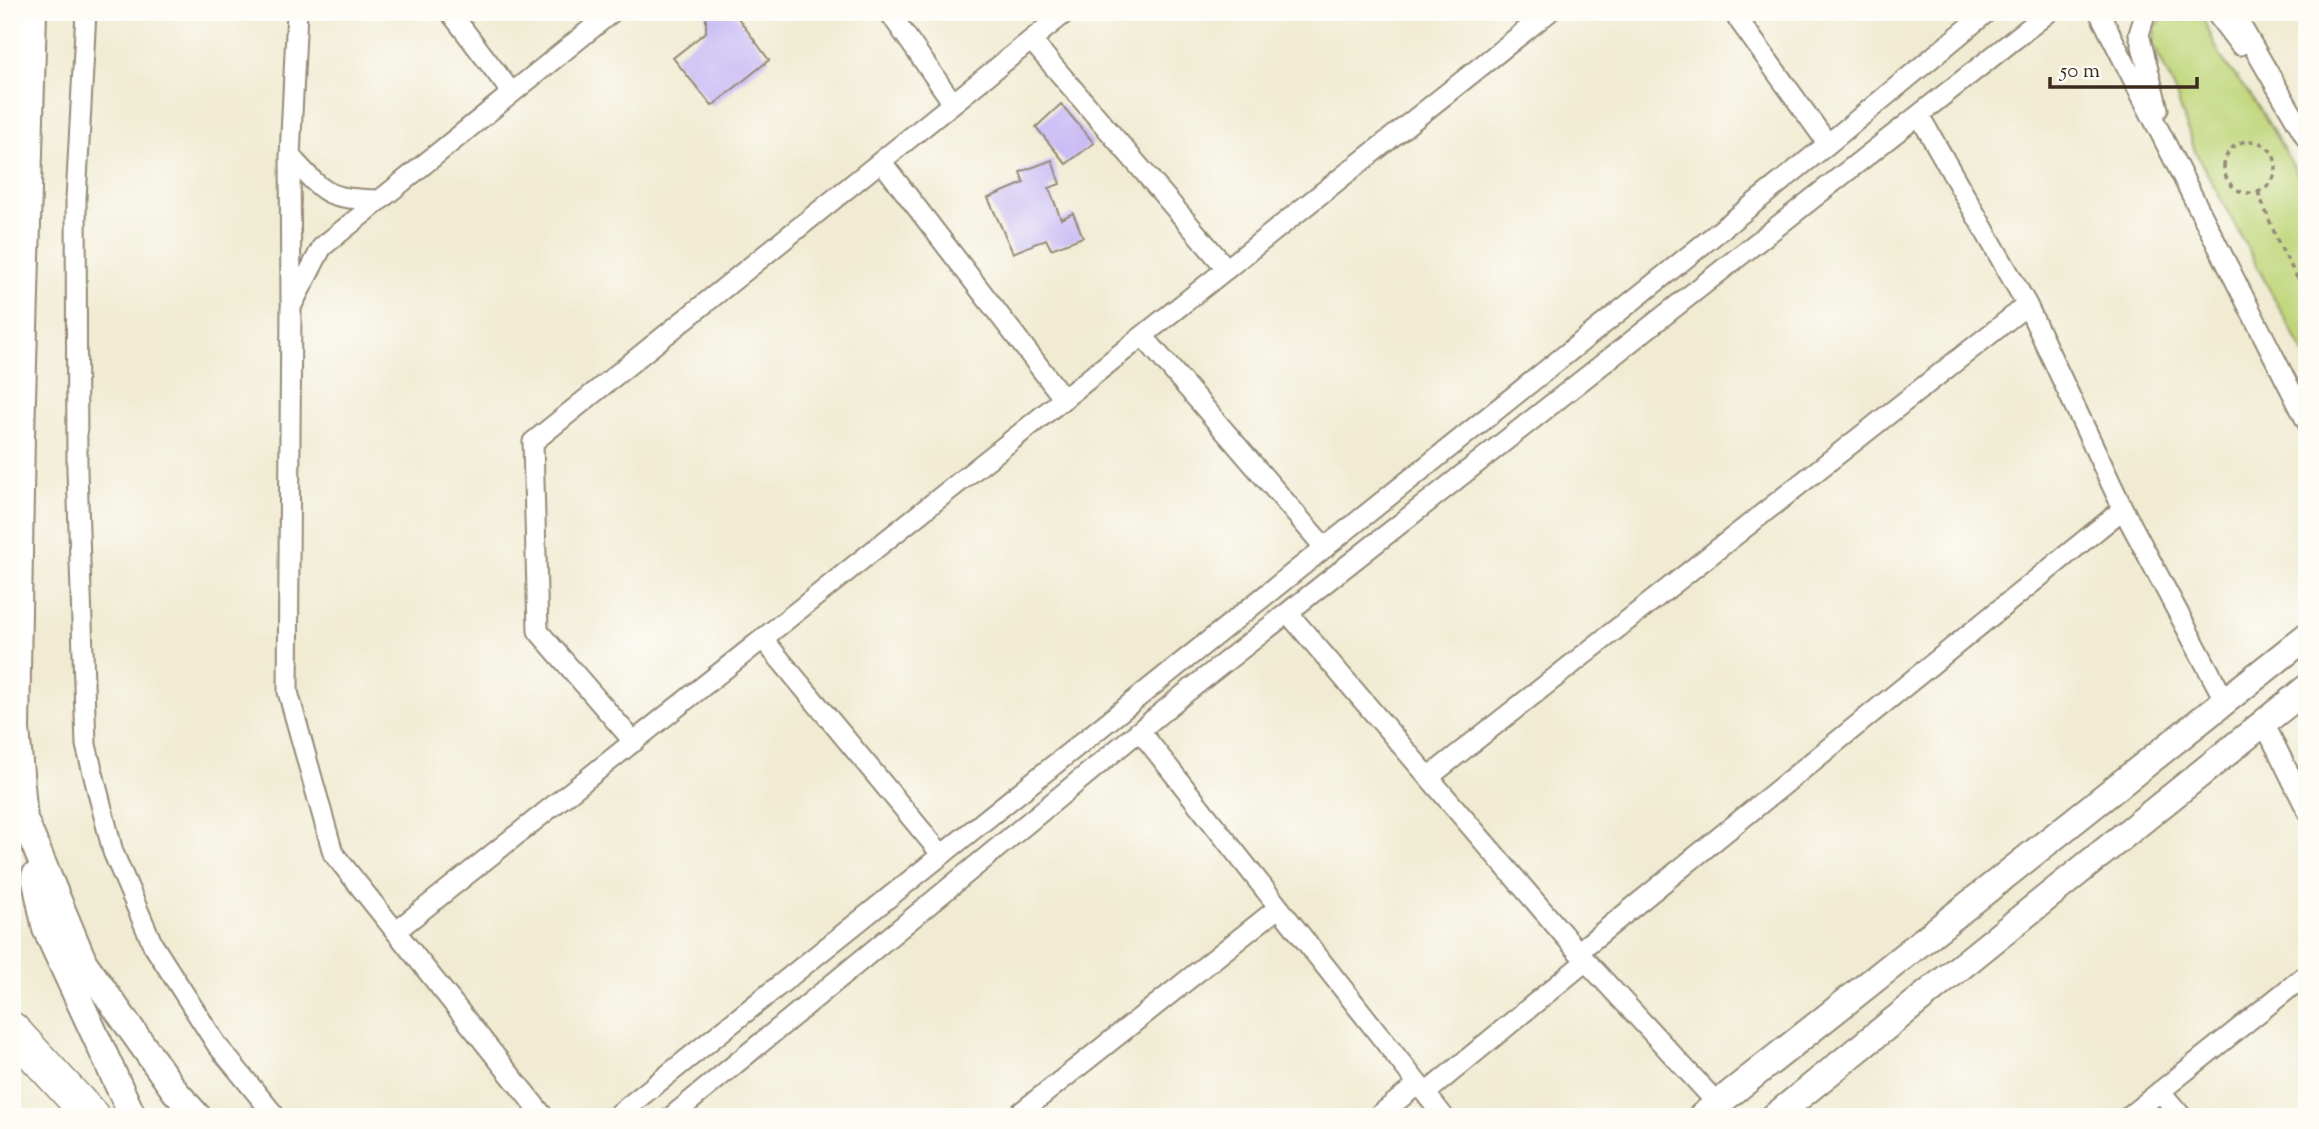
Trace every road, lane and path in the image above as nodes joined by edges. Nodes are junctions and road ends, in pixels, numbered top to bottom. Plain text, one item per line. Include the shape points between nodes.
1 (33, 12) edge
2 (86, 12) edge
3 (297, 12) edge
4 (450, 12) edge
5 (612, 12) edge
6 (889, 12) edge
7 (1066, 12) edge
8 (1549, 12) edge
9 (1733, 12) edge
10 (1987, 12) edge
11 (2049, 12) edge
12 (2099, 12) edge
13 (2146, 12) edge
14 (2215, 12) edge
15 (2233, 12) edge
16 (1031, 40) junction
17 (512, 93) junction
18 (953, 103) junction
19 (1919, 115) junction
20 (2296, 122) junction
21 (2307, 139) edge
22 (1828, 144) junction
23 (290, 156) junction
24 (2174, 159) junction
25 (881, 161) junction
26 (2258, 192) junction
27 (380, 200) junction
28 (1227, 269) junction
29 (2307, 296) edge
30 (2027, 304) junction
31 (291, 307) junction
32 (1143, 336) junction
33 (1064, 399) junction
34 (2307, 422) edge
35 (2123, 509) junction
36 (1325, 548) junction
37 (1287, 613) junction
38 (2307, 636) edge
39 (763, 639) junction
40 (2307, 688) edge
41 (2224, 699) junction
42 (2263, 723) junction
43 (1140, 731) junction
44 (634, 742) junction
45 (1429, 777) junction
46 (2307, 810) edge
47 (24, 819) junction
48 (942, 855) junction
49 (1278, 908) junction
50 (396, 931) junction
51 (1582, 957) junction
52 (2307, 974) edge
53 (12, 1030) edge
54 (1421, 1089) junction
55 (2160, 1091) junction
56 (1709, 1110) edge
57 (92, 1117) edge
58 (133, 1117) edge
59 (198, 1117) edge
60 (276, 1117) edge
61 (544, 1117) edge
62 (615, 1117) edge
63 (671, 1117) edge
64 (1015, 1117) edge
65 (1377, 1117) edge
66 (1444, 1117) edge
67 (1774, 1117) edge
68 (2128, 1117) edge
69 (2182, 1117) edge

1 - 47 main road via 16,729
2 - 60 street via 76,213 77,470 86,745 113,852 153,945 217,1045
3 - 23 street
4 - 17 street
5 - 17 street
6 - 18 street
7 - 16 street
8 - 28 street
9 - 22 street
10 - 22 street
11 - 19 street
12 - 24 street
13 - 24 street via 2139,34
14 - 20 street
15 - 20 street
16 - 18 street
16 - 28 street
17 - 27 street
18 - 25 street
19 - 30 street
19 - 37 street
20 - 21 street
22 - 36 street
23 - 27 street via 322,191 342,199
23 - 31 street
24 - 34 street
25 - 33 street
25 - 44 street via 533,442 538,631
26 - 26 path via 2232,186 2224,171 2227,153 2240,142 2257,141 2275,158 2271,182
26 - 29 path
27 - 31 street via 322,247
28 - 32 street
30 - 35 street
30 - 45 street
31 - 50 street via 288,692 334,853
32 - 33 street
32 - 36 street
33 - 39 street
35 - 41 street
35 - 51 street
36 - 48 street
37 - 43 street
37 - 45 street
38 - 41 main road
39 - 44 street
39 - 48 street
40 - 42 main road
41 - 56 main road
42 - 46 street
42 - 67 main road
43 - 49 street
43 - 63 street
44 - 50 street
45 - 51 street
47 - 58 main road via 46,929
47 - 59 main road via 84,963
48 - 62 street
49 - 54 street
49 - 64 street
50 - 61 street
51 - 54 street
51 - 56 street
52 - 55 street
53 - 57 highway
54 - 65 street
54 - 66 street
55 - 68 street
55 - 69 street

